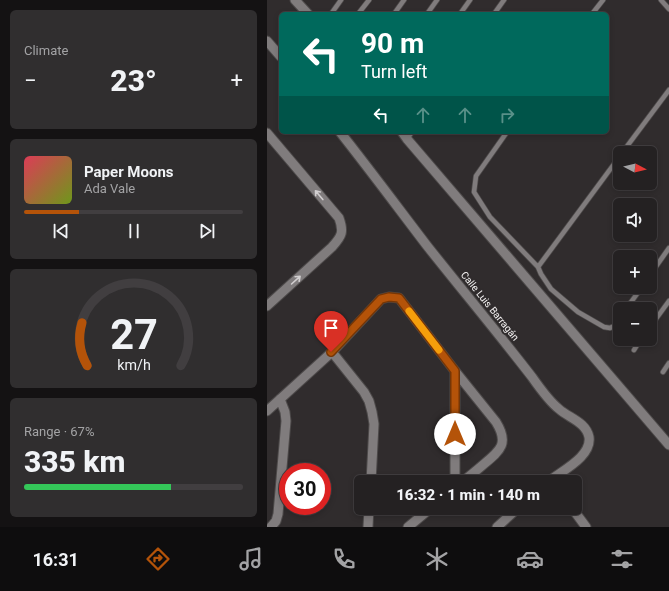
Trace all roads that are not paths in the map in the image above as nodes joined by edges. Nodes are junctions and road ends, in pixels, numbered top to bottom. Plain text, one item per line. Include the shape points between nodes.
1 (295, 0) edge
2 (341, 0) edge
3 (369, 0) edge
4 (404, 0) edge
5 (437, 0) edge
6 (470, 0) edge
7 (504, 0) edge
8 (603, 0) edge
9 (661, 0) edge
10 (669, 9) edge
11 (305, 12) edge
12 (332, 12) edge
13 (360, 12) edge
14 (395, 12) edge
15 (428, 12) edge
16 (461, 12) edge
17 (495, 12) edge
18 (594, 12) edge
19 (267, 41) edge
20 (279, 56) edge
21 (669, 90) edge
22 (267, 133) edge
23 (342, 134) edge
24 (407, 134) edge
25 (506, 134) edge
26 (627, 146) edge
27 (613, 165) edge
28 (669, 248) edge
29 (657, 265) edge
30 (538, 267) junction
31 (669, 301) edge
32 (267, 306) edge
33 (657, 317) edge
34 (613, 326) edge
35 (637, 346) edge
36 (634, 350) dead end
37 (331, 352) junction
38 (669, 363) edge
39 (455, 371) junction
40 (663, 372) dead end
41 (280, 399) junction
42 (267, 411) edge
43 (669, 445) edge
44 (371, 475) edge
45 (455, 475) edge
46 (471, 475) edge
47 (558, 475) edge
48 (369, 515) edge
49 (423, 515) edge
50 (511, 515) edge
51 (578, 515) edge
52 (271, 527) edge
53 (368, 527) edge
54 (408, 527) edge
55 (497, 527) edge
56 (587, 527) edge

1 - 11 street
2 - 12 lane
3 - 13 lane
4 - 14 lane
5 - 15 lane
6 - 16 lane
7 - 17 lane
8 - 18 lane
9 - 10 lane
19 - 20 street
21 - 26 lane
32 -> 22 street via 332,247 342,234 339,218
23 - 47 street, Calle Luis Barragán via 428,247 559,410 580,422 586,429 589,436 586,452
24 - 43 street
25 - 30 lane via 476,176 474,192 490,217
27 - 30 lane
28 - 29 lane
30 - 34 lane via 551,289 578,312 604,327
31 - 33 lane
35 - 36 lane
37 - 39 street via 381,299 399,298
37 - 41 street
37 - 44 street via 363,392 373,412
38 - 40 lane
39 - 45 street
39 - 46 street via 496,422 503,438 498,453
41 - 42 street
41 - 52 street via 286,421 278,514
48 - 53 street
49 - 54 street
50 - 55 street
51 - 56 street

